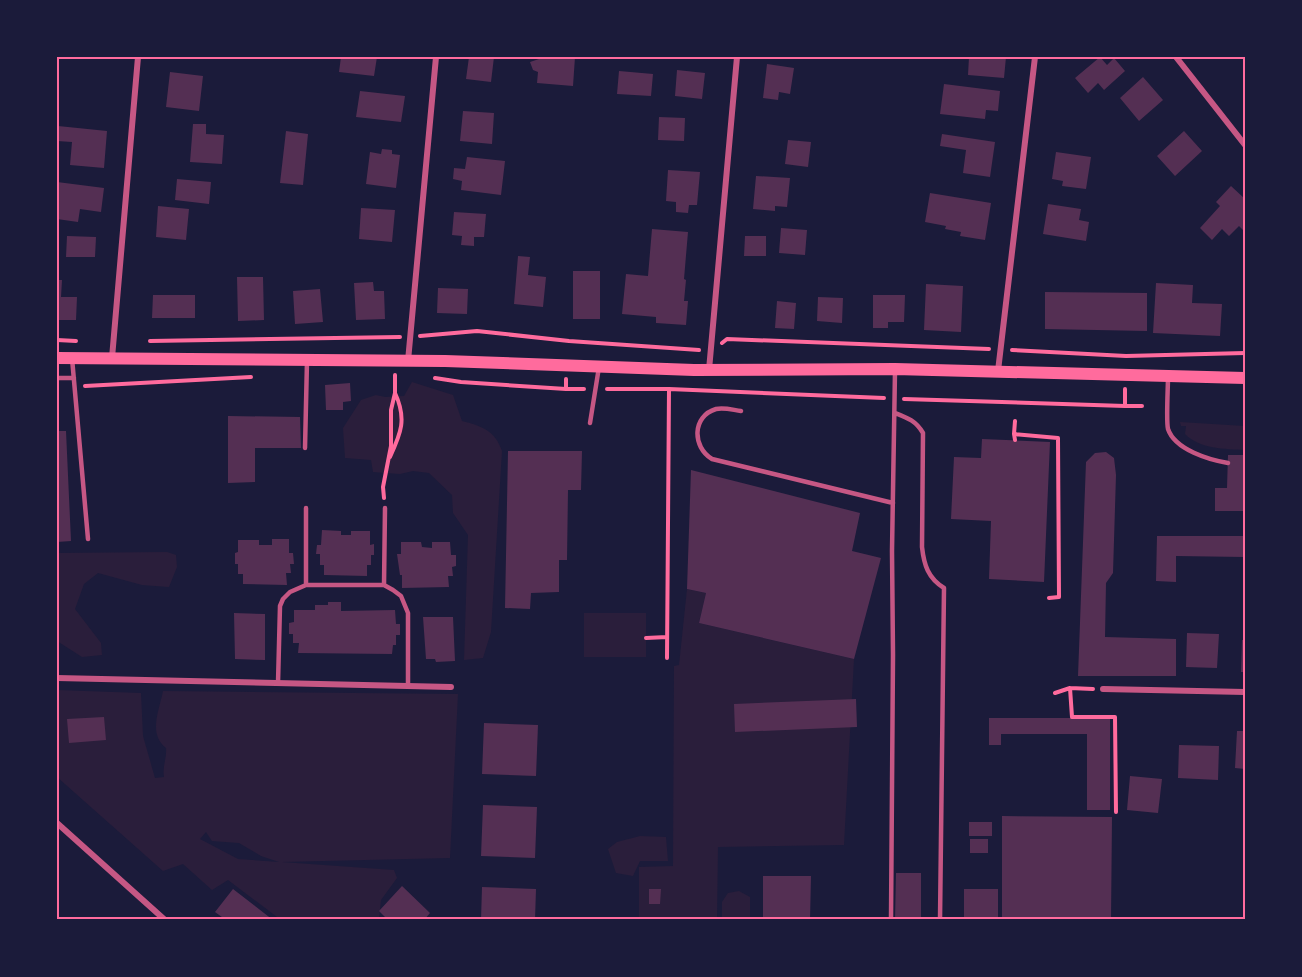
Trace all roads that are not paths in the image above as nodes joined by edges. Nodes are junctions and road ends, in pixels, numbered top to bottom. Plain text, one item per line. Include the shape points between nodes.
1 (138, 57) edge
2 (436, 57) edge
3 (737, 57) edge
4 (1035, 57) edge
5 (1176, 57) edge
6 (1245, 146) edge
7 (57, 358) edge
8 (72, 358) junction
9 (112, 359) junction
10 (307, 361) junction
11 (408, 361) junction
12 (599, 367) junction
13 (895, 369) junction
14 (709, 370) junction
15 (998, 372) junction
16 (1168, 377) junction
17 (57, 378) edge
18 (74, 378) junction
19 (1245, 378) edge
20 (741, 411) dead end
21 (895, 413) junction
22 (590, 423) dead end
23 (305, 448) dead end
24 (1228, 463) dead end
25 (893, 503) junction
26 (306, 508) dead end
27 (385, 508) road end
28 (88, 539) dead end
29 (306, 585) junction
30 (384, 585) junction
31 (57, 678) edge
32 (278, 683) junction
33 (408, 686) junction
34 (451, 687) dead end
35 (1103, 689) road end
36 (1245, 692) edge
37 (57, 823) edge
38 (165, 920) edge
39 (891, 920) edge
40 (940, 920) edge

1 - 9 street
2 - 11 street
3 - 14 street
4 - 15 street
5 - 6 street
7 - 8 main road
8 - 9 main road
8 - 18 lane
9 - 10 main road
10 - 11 main road
10 - 23 lane
11 - 12 main road
12 - 14 main road
12 - 22 lane
13 - 14 main road
13 - 15 main road
13 - 21 lane
15 - 16 main road
16 - 19 main road
16 - 24 lane via 1168,430 1191,452 1207,460
17 - 18 lane
18 - 28 lane
20 - 25 lane via 714,409 705,415 697,437 705,455
21 - 25 lane
21 - 40 lane via 910,419 923,432 924,562 935,583 944,588
25 - 39 lane
26 - 29 lane
27 - 30 lane
29 - 30 lane
29 - 32 lane via 290,592 280,606
30 - 33 lane via 406,604
31 - 32 street
32 - 33 street
33 - 34 street
35 - 36 street
37 - 38 street

